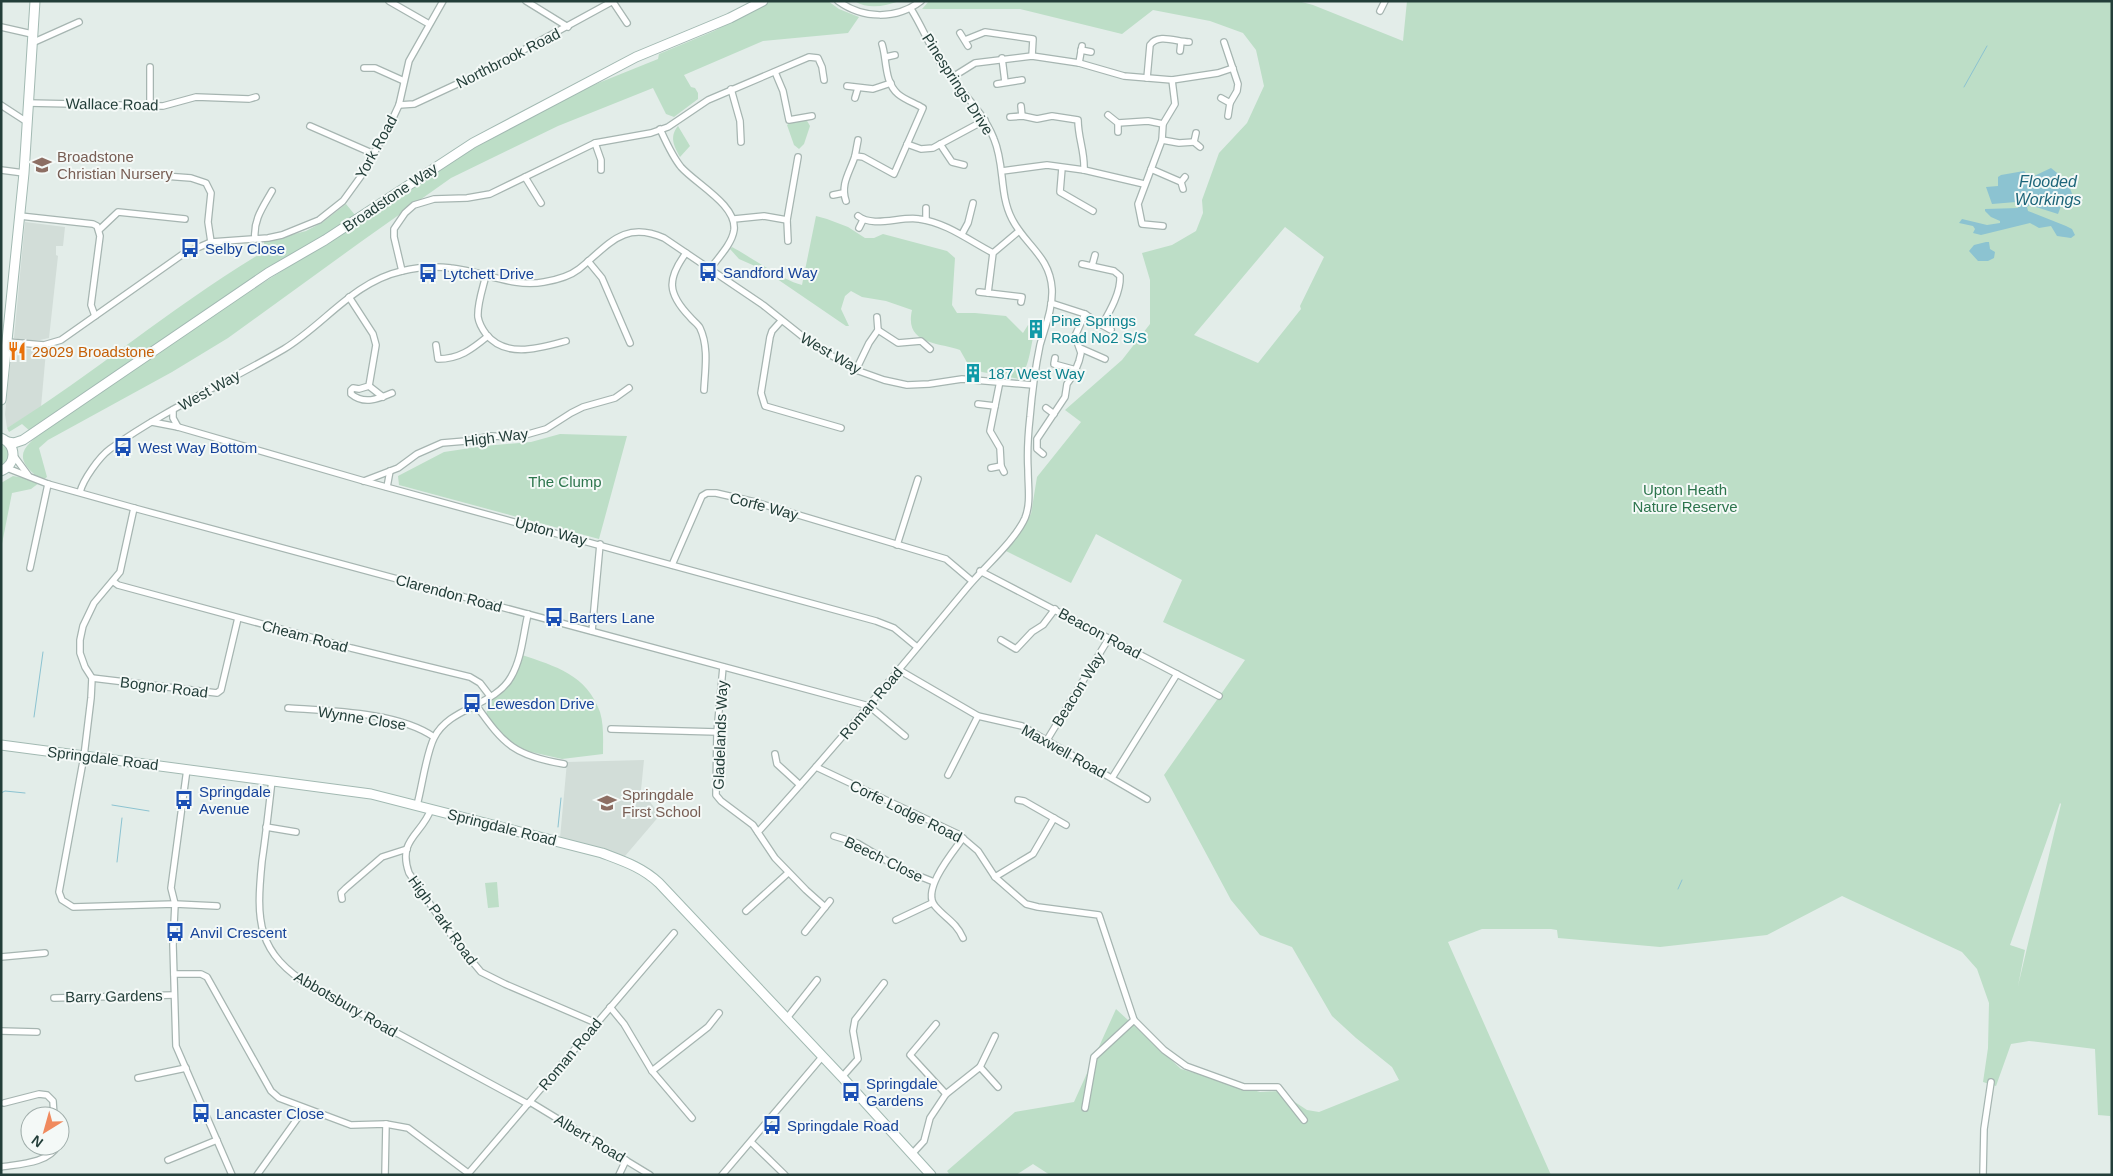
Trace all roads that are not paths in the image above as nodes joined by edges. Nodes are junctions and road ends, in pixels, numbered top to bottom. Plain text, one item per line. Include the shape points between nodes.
1 (35, 1) edge
2 (389, 1) edge
3 (443, 1) edge
4 (526, 1) edge
5 (613, 1) edge
6 (763, 1) edge
7 (838, 1) edge
8 (921, 1) edge
9 (1385, 1) edge
10 (1380, 11) dead end
11 (912, 12) junction
12 (79, 22) dead end
13 (627, 23) dead end
14 (429, 24) junction
15 (1, 27) edge
16 (568, 27) junction
17 (960, 33) dead end
18 (32, 39) junction
19 (1033, 39) junction
20 (965, 40) junction
21 (1040, 40) dead end
22 (1181, 42) junction
23 (1189, 42) dead end
24 (1224, 42) dead end
25 (882, 44) dead end
26 (968, 46) dead end
27 (1180, 51) dead end
28 (1091, 52) dead end
29 (895, 55) dead end
30 (1032, 56) junction
31 (886, 57) junction
32 (1002, 58) junction
33 (1079, 63) junction
34 (150, 67) dead end
35 (364, 68) dead end
36 (1233, 68) junction
37 (775, 72) junction
38 (951, 78) junction
39 (1147, 78) junction
40 (824, 80) dead end
41 (1022, 80) dead end
42 (1172, 80) junction
43 (404, 81) junction
44 (1005, 82) junction
45 (891, 83) junction
46 (996, 84) dead end
47 (847, 86) dead end
48 (858, 88) junction
49 (730, 89) junction
50 (256, 97) dead end
51 (855, 98) dead end
52 (1221, 98) dead end
53 (28, 103) junction
54 (1230, 103) junction
55 (1, 105) edge
56 (399, 105) junction
57 (150, 106) junction
58 (1022, 106) dead end
59 (1108, 115) dead end
60 (812, 116) dead end
61 (1022, 116) junction
62 (1228, 116) dead end
63 (1010, 117) dead end
64 (985, 120) junction
65 (27, 122) junction
66 (1118, 123) junction
67 (1163, 124) junction
68 (310, 126) dead end
69 (660, 129) junction
70 (1118, 132) dead end
71 (1196, 133) dead end
72 (858, 140) dead end
73 (1162, 140) junction
74 (741, 142) dead end
75 (1194, 142) junction
76 (595, 143) junction
77 (908, 144) junction
78 (940, 144) junction
79 (1200, 147) dead end
80 (374, 154) junction
81 (855, 156) junction
82 (798, 158) dead end
83 (953, 163) junction
84 (964, 165) dead end
85 (1062, 168) junction
86 (1, 170) edge
87 (601, 170) dead end
88 (949, 170) dead end
89 (1084, 170) junction
90 (1151, 170) junction
91 (1002, 171) junction
92 (24, 173) junction
93 (894, 174) junction
94 (151, 175) dead end
95 (525, 177) junction
96 (890, 182) dead end
97 (1144, 184) junction
98 (1183, 190) dead end
99 (272, 191) dead end
100 (1053, 192) dead end
101 (1060, 192) junction
102 (843, 193) junction
103 (833, 195) dead end
104 (1087, 196) dead end
105 (846, 201) dead end
106 (973, 203) dead end
107 (541, 204) dead end
108 (1084, 204) junction
109 (926, 208) dead end
110 (1093, 211) dead end
111 (20, 216) junction
112 (185, 219) dead end
113 (734, 219) junction
114 (787, 220) junction
115 (926, 220) junction
116 (1163, 226) dead end
117 (859, 228) dead end
118 (99, 230) junction
119 (1019, 231) junction
120 (962, 234) junction
121 (255, 239) junction
122 (788, 241) dead end
123 (211, 242) junction
124 (686, 253) junction
125 (993, 253) junction
126 (1095, 255) dead end
127 (588, 261) junction
128 (1082, 264) dead end
129 (1092, 266) junction
130 (710, 269) junction
131 (402, 271) junction
132 (486, 275) junction
133 (979, 292) dead end
134 (988, 293) junction
135 (1022, 296) dead end
136 (349, 297) junction
137 (1052, 303) junction
138 (1085, 314) junction
139 (95, 316) junction
140 (877, 318) dead end
141 (781, 321) junction
142 (1102, 324) junction
143 (878, 330) junction
144 (1111, 330) dead end
145 (488, 336) junction
146 (566, 341) dead end
147 (8, 342) junction
148 (631, 343) dead end
149 (436, 345) dead end
150 (1080, 348) junction
151 (930, 349) dead end
152 (1055, 358) dead end
153 (1105, 359) dead end
154 (856, 370) junction
155 (1076, 370) junction
156 (3, 376) edge
157 (1000, 381) junction
158 (1033, 385) junction
159 (369, 386) junction
160 (629, 388) dead end
161 (705, 389) dead end
162 (392, 394) dead end
163 (383, 397) junction
164 (1, 400) edge
165 (978, 404) dead end
166 (995, 406) junction
167 (1046, 408) dead end
168 (173, 410) junction
169 (1054, 414) junction
170 (152, 422) junction
171 (178, 427) junction
172 (841, 428) dead end
173 (39, 430) junction
174 (4, 438) edge
175 (1043, 454) dead end
176 (14, 456) junction
177 (1001, 466) junction
178 (992, 468) dead end
179 (4, 471) edge
180 (390, 471) junction
181 (1004, 472) dead end
182 (30, 476) junction
183 (918, 479) dead end
184 (364, 481) junction
185 (48, 484) junction
186 (387, 487) junction
187 (80, 492) junction
188 (134, 508) junction
189 (600, 544) junction
190 (897, 545) junction
191 (672, 565) junction
192 (30, 568) dead end
193 (980, 572) junction
194 (972, 581) junction
195 (114, 582) junction
196 (1055, 609) junction
197 (528, 614) junction
198 (238, 618) junction
199 (592, 631) junction
200 (1110, 638) junction
201 (1001, 640) dead end
202 (918, 647) junction
203 (723, 667) junction
204 (899, 670) junction
205 (1177, 674) junction
206 (92, 678) junction
207 (490, 696) junction
208 (1220, 696) dead end
209 (476, 705) junction
210 (869, 706) junction
211 (288, 708) dead end
212 (978, 716) junction
213 (611, 729) dead end
214 (717, 732) junction
215 (905, 736) dead end
216 (434, 737) junction
217 (1047, 740) junction
218 (1, 745) edge
219 (775, 754) dead end
220 (84, 756) junction
221 (564, 764) dead end
222 (816, 767) junction
223 (187, 769) junction
224 (948, 775) dead end
225 (1112, 778) junction
226 (272, 780) junction
227 (800, 785) junction
228 (1147, 798) dead end
229 (1018, 800) dead end
230 (417, 805) junction
231 (431, 809) junction
232 (1054, 818) junction
233 (1066, 825) dead end
234 (266, 827) junction
235 (296, 832) dead end
236 (758, 832) junction
237 (834, 836) dead end
238 (963, 838) junction
239 (407, 849) junction
240 (788, 872) junction
241 (995, 877) junction
242 (934, 882) junction
243 (342, 899) dead end
244 (932, 903) junction
245 (175, 904) junction
246 (217, 906) dead end
247 (746, 911) dead end
248 (896, 920) dead end
249 (805, 932) dead end
250 (674, 933) dead end
251 (963, 938) dead end
252 (45, 953) dead end
253 (1, 957) edge
254 (174, 974) junction
255 (817, 980) dead end
256 (884, 983) dead end
257 (174, 995) junction
258 (54, 998) dead end
259 (610, 1007) junction
260 (719, 1013) dead end
261 (787, 1018) junction
262 (1134, 1020) junction
263 (596, 1023) junction
264 (936, 1024) dead end
265 (1, 1031) edge
266 (37, 1032) dead end
267 (995, 1036) dead end
268 (822, 1057) junction
269 (186, 1068) junction
270 (980, 1068) junction
271 (652, 1071) junction
272 (842, 1077) junction
273 (138, 1078) dead end
274 (1991, 1082) dead end
275 (998, 1087) dead end
276 (946, 1094) junction
277 (4, 1102) dead end
278 (529, 1103) junction
279 (53, 1106) edge
280 (302, 1108) junction
281 (1085, 1108) dead end
282 (692, 1118) dead end
283 (1304, 1120) dead end
284 (386, 1124) junction
285 (217, 1140) junction
286 (751, 1142) junction
287 (912, 1154) junction
288 (49, 1156) edge
289 (168, 1160) dead end
290 (626, 1160) junction
291 (1, 1167) edge
292 (468, 1174) edge
293 (232, 1175) edge
294 (257, 1175) edge
295 (385, 1175) edge
296 (620, 1175) edge
297 (650, 1175) edge
298 (722, 1175) edge
299 (784, 1175) edge
300 (931, 1175) edge
301 (1983, 1175) edge

1 - 18 street
2 - 14 street
3 - 14 street, York Road
4 - 16 street
5 - 13 street
5 - 16 street, Northbrook Road
6 - 173 street, Broadstone Way via 636,57 473,143 325,240 268,273
7 - 11 street via 866,15
8 - 11 street
9 - 10 street
11 - 38 street, Pinesprings Drive
12 - 18 street
14 - 43 street, York Road via 409,61
15 - 18 street
16 - 56 street, Northbrook Road via 432,96 414,104
17 - 20 street
18 - 53 street
19 - 20 street via 985,32
19 - 21 street
19 - 30 street
20 - 26 street
22 - 23 street
22 - 27 street
22 - 39 street via 1153,40
24 - 36 street
25 - 31 street
28 - 33 street via 1082,48
29 - 31 street
30 - 32 street
30 - 33 street
31 - 45 street
32 - 38 street via 975,63
32 - 44 street
33 - 39 street via 1110,73
34 - 57 street
35 - 43 street via 375,68
36 - 42 street
36 - 54 street via 1238,84
37 - 40 street via 809,57 818,58
37 - 49 street
37 - 60 street via 789,120
38 - 64 street, Pinesprings Drive
39 - 42 street
41 - 44 street
42 - 67 street via 1175,104
43 - 56 street, York Road
44 - 46 street
45 - 48 street via 873,89
45 - 77 street via 898,94 924,106
47 - 48 street
48 - 51 street
49 - 69 street
49 - 74 street via 740,121
50 - 57 street, Wallace Road via 196,97
52 - 54 street
53 - 57 street, Wallace Road
53 - 65 street
54 - 62 street
55 - 65 street
56 - 80 street, York Road
58 - 61 street
59 - 66 street
61 - 63 street
61 - 89 street via 1037,120 1052,116 1079,118
64 - 78 street
64 - 91 street, Pinesprings Drive via 1000,155
65 - 92 street
66 - 67 street via 1148,121
66 - 70 street
67 - 73 street
68 - 80 street
69 - 76 street
69 - 113 street via 681,167
71 - 75 street
72 - 81 street
73 - 75 street
73 - 90 street
75 - 79 street
76 - 87 street
76 - 95 street
77 - 78 street via 921,149
77 - 93 street
78 - 83 street
80 - 121 street, York Road via 350,192 327,214 308,226 282,235
81 - 93 street
81 - 102 street via 843,184
82 - 114 street
83 - 84 street
83 - 88 street
85 - 89 street
85 - 91 street via 1047,165
85 - 101 street
86 - 92 street
89 - 97 street
90 - 97 street
90 - 98 street via 1183,179
91 - 119 street, Pinesprings Drive via 1007,206
92 - 111 street
93 - 96 street
94 - 123 street via 191,178 206,183 211,193 208,222
95 - 107 street
95 - 131 street via 506,188 479,197 434,199 414,205 394,229
97 - 116 street via 1138,204 1140,226
99 - 121 street via 256,221
100 - 101 street
101 - 108 street
102 - 103 street
102 - 105 street
104 - 108 street
106 - 120 street
108 - 110 street
109 - 115 street
111 - 118 street via 93,224
111 - 147 street
112 - 118 street via 118,212
113 - 114 street via 764,216
113 - 130 street via 732,238
114 - 122 street
115 - 117 street via 869,221 860,218
115 - 120 street
118 - 139 street via 91,305
119 - 125 street
119 - 137 street, Pinesprings Drive via 1045,262 1052,286
120 - 125 street
121 - 123 street, York Road
123 - 139 street, York Road via 183,254
124 - 127 street, West Way via 664,238 639,231 619,237
124 - 130 street, West Way
124 - 161 street via 673,274 672,289 700,327 706,354
125 - 134 street
126 - 129 street
127 - 132 street, West Way via 572,273 544,282 529,284
127 - 148 street via 602,278
128 - 129 street
129 - 142 street via 1114,271 1120,276 1110,311
130 - 141 street, West Way
131 - 132 street, West Way via 436,266
131 - 136 street, West Way via 380,277
132 - 145 street via 478,317
133 - 134 street
134 - 135 street
136 - 159 street via 375,340
136 - 168 street, West Way via 293,343
137 - 138 street
137 - 158 street, Pinesprings Drive
138 - 142 street
138 - 150 street via 1075,336
139 - 147 street, York Road via 50,344
140 - 143 street
141 - 154 street, West Way
141 - 172 street via 770,337 761,393 765,406
142 - 144 street
143 - 151 street via 898,343 921,341
143 - 154 street
145 - 146 street via 497,344 514,350 530,350
145 - 149 street via 452,359 438,359
147 - 156 street
150 - 153 street
150 - 155 street
152 - 155 street via 1054,364
154 - 157 street, West Way via 907,385 962,379
155 - 169 street
156 - 164 street
157 - 158 street, West Way
157 - 166 street
158 - 193 street, Pinesprings Drive via 1028,438 1030,497 1026,514 1016,532
159 - 163 street
159 - 163 street via 353,388 351,394 369,400
160 - 180 street, High Way via 615,398 570,412 546,429 518,437 492,436 466,442 442,442
162 - 163 street
165 - 166 street
166 - 177 street via 990,431 1000,448
167 - 169 street
168 - 170 street, West Way
168 - 171 street
169 - 175 street via 1037,439 1037,449
170 - 171 street, Upton Way
170 - 187 street, West Way via 108,450 82,482
171 - 184 street, Upton Way
173 - 174 street, Broadstone Way via 19,442
173 - 176 street, Broadstone Way
174 - 176 street
176 - 179 street, Broadstone Way
176 - 182 street, Clarendon Road
177 - 178 street
177 - 181 street
179 - 182 street, Clarendon Road
180 - 184 street, High Way
180 - 186 street
182 - 185 street, Clarendon Road
183 - 190 street
184 - 186 street, Upton Way
185 - 187 street, Clarendon Road
185 - 192 street
186 - 189 street, Upton Way
187 - 188 street, Clarendon Road
188 - 195 street via 120,572
188 - 197 street, Clarendon Road
189 - 191 street, Upton Way
189 - 199 street
190 - 191 street, Corfe Way via 755,502 707,493 702,496
190 - 194 street, Corfe Way via 946,559
191 - 202 street, Upton Way via 876,621 894,628
193 - 194 street, Roman Road
193 - 196 street, Beacon Road
194 - 202 street, Roman Road
195 - 198 street, Cheam Road via 118,586
195 - 206 street via 94,603 83,626 80,654
196 - 200 street, Beacon Road
196 - 201 street via 1043,625 1016,649
197 - 199 street, Clarendon Road
197 - 207 street via 511,678
198 - 206 street, Bognor Road via 221,690 217,693
198 - 207 street, Cheam Road via 470,677 480,683
199 - 203 street, Clarendon Road
200 - 205 street, Beacon Road
200 - 217 street, Beacon Way
202 - 204 street, Roman Road
203 - 210 street, Clarendon Road
203 - 214 street, Gladelands Way
204 - 210 street, Roman Road
204 - 212 street, Maxwell Road
205 - 208 street, Beacon Road
205 - 225 street
206 - 220 street
207 - 209 street
209 - 216 street via 452,719
209 - 221 street via 495,732 511,747 538,759
210 - 215 street
210 - 222 street, Roman Road
211 - 216 street, Wynne Close via 398,721
212 - 217 street, Maxwell Road via 1022,726
212 - 224 street
213 - 214 street
214 - 236 street, Gladelands Way via 716,795
216 - 230 street
217 - 225 street, Maxwell Road
218 - 220 street, Springdale Road
219 - 227 street via 777,764
220 - 223 street, Springdale Road
220 - 245 street via 59,892 62,900 73,907
222 - 227 street, Roman Road
222 - 238 street, Corfe Lodge Road via 913,811
223 - 226 street, Springdale Road
223 - 245 street via 171,888
225 - 228 street, Maxwell Road
226 - 230 street, Springdale Road via 371,794
226 - 234 street, Abbotsbury Road
227 - 236 street, Roman Road
229 - 232 street
230 - 231 street, Springdale Road
231 - 239 street
231 - 261 street, Springdale Road via 602,853 643,870
232 - 233 street
232 - 241 street via 1032,854
234 - 235 street
234 - 278 street, Abbotsbury Road via 259,892 260,920 265,939 282,965 312,987
236 - 240 street, Gladelands Way
237 - 242 street, Beech Close via 857,843 899,868
238 - 241 street, Corfe Lodge Road via 978,850
238 - 242 street, Beech Close
239 - 243 street via 382,857 341,893
239 - 263 street, High Park Road via 409,873 456,942 481,972
240 - 247 street
240 - 249 street, Gladelands Way via 828,904
241 - 262 street, Corfe Lodge Road via 1026,904 1099,915
242 - 244 street, Beech Close
244 - 248 street, Beech Close
244 - 251 street, Beech Close via 958,926
245 - 246 street
245 - 254 street
250 - 259 street, Roman Road
252 - 253 street
254 - 257 street
254 - 280 street via 207,977 271,1090 279,1098
255 - 261 street
256 - 272 street via 855,1020 853,1031 858,1059
257 - 258 street, Barry Gardens
257 - 269 street via 176,1046
259 - 263 street, Roman Road
259 - 271 street
260 - 271 street via 708,1027
261 - 268 street, Springdale Road
262 - 281 street via 1094,1057
262 - 283 street, Corfe Lodge Road via 1164,1050 1186,1066 1244,1087 1278,1087
263 - 278 street, Roman Road
264 - 276 street via 910,1055
265 - 266 street
267 - 270 street
268 - 272 street, Springdale Road
268 - 286 street
269 - 273 street
269 - 285 street
270 - 275 street
270 - 276 street
271 - 282 street
272 - 287 street, Springdale Road
274 - 301 street via 1984,1129
276 - 287 street via 930,1118 924,1141
277 - 279 street via 39,1094 53,1100
278 - 290 street, Albert Road
278 - 292 street, Roman Road
280 - 284 street via 351,1125
280 - 294 street
284 - 292 street via 413,1131
284 - 295 street
285 - 289 street
285 - 293 street
286 - 298 street
286 - 299 street
287 - 300 street, Springdale Road
288 - 291 street
290 - 296 street
290 - 297 street, Albert Road

